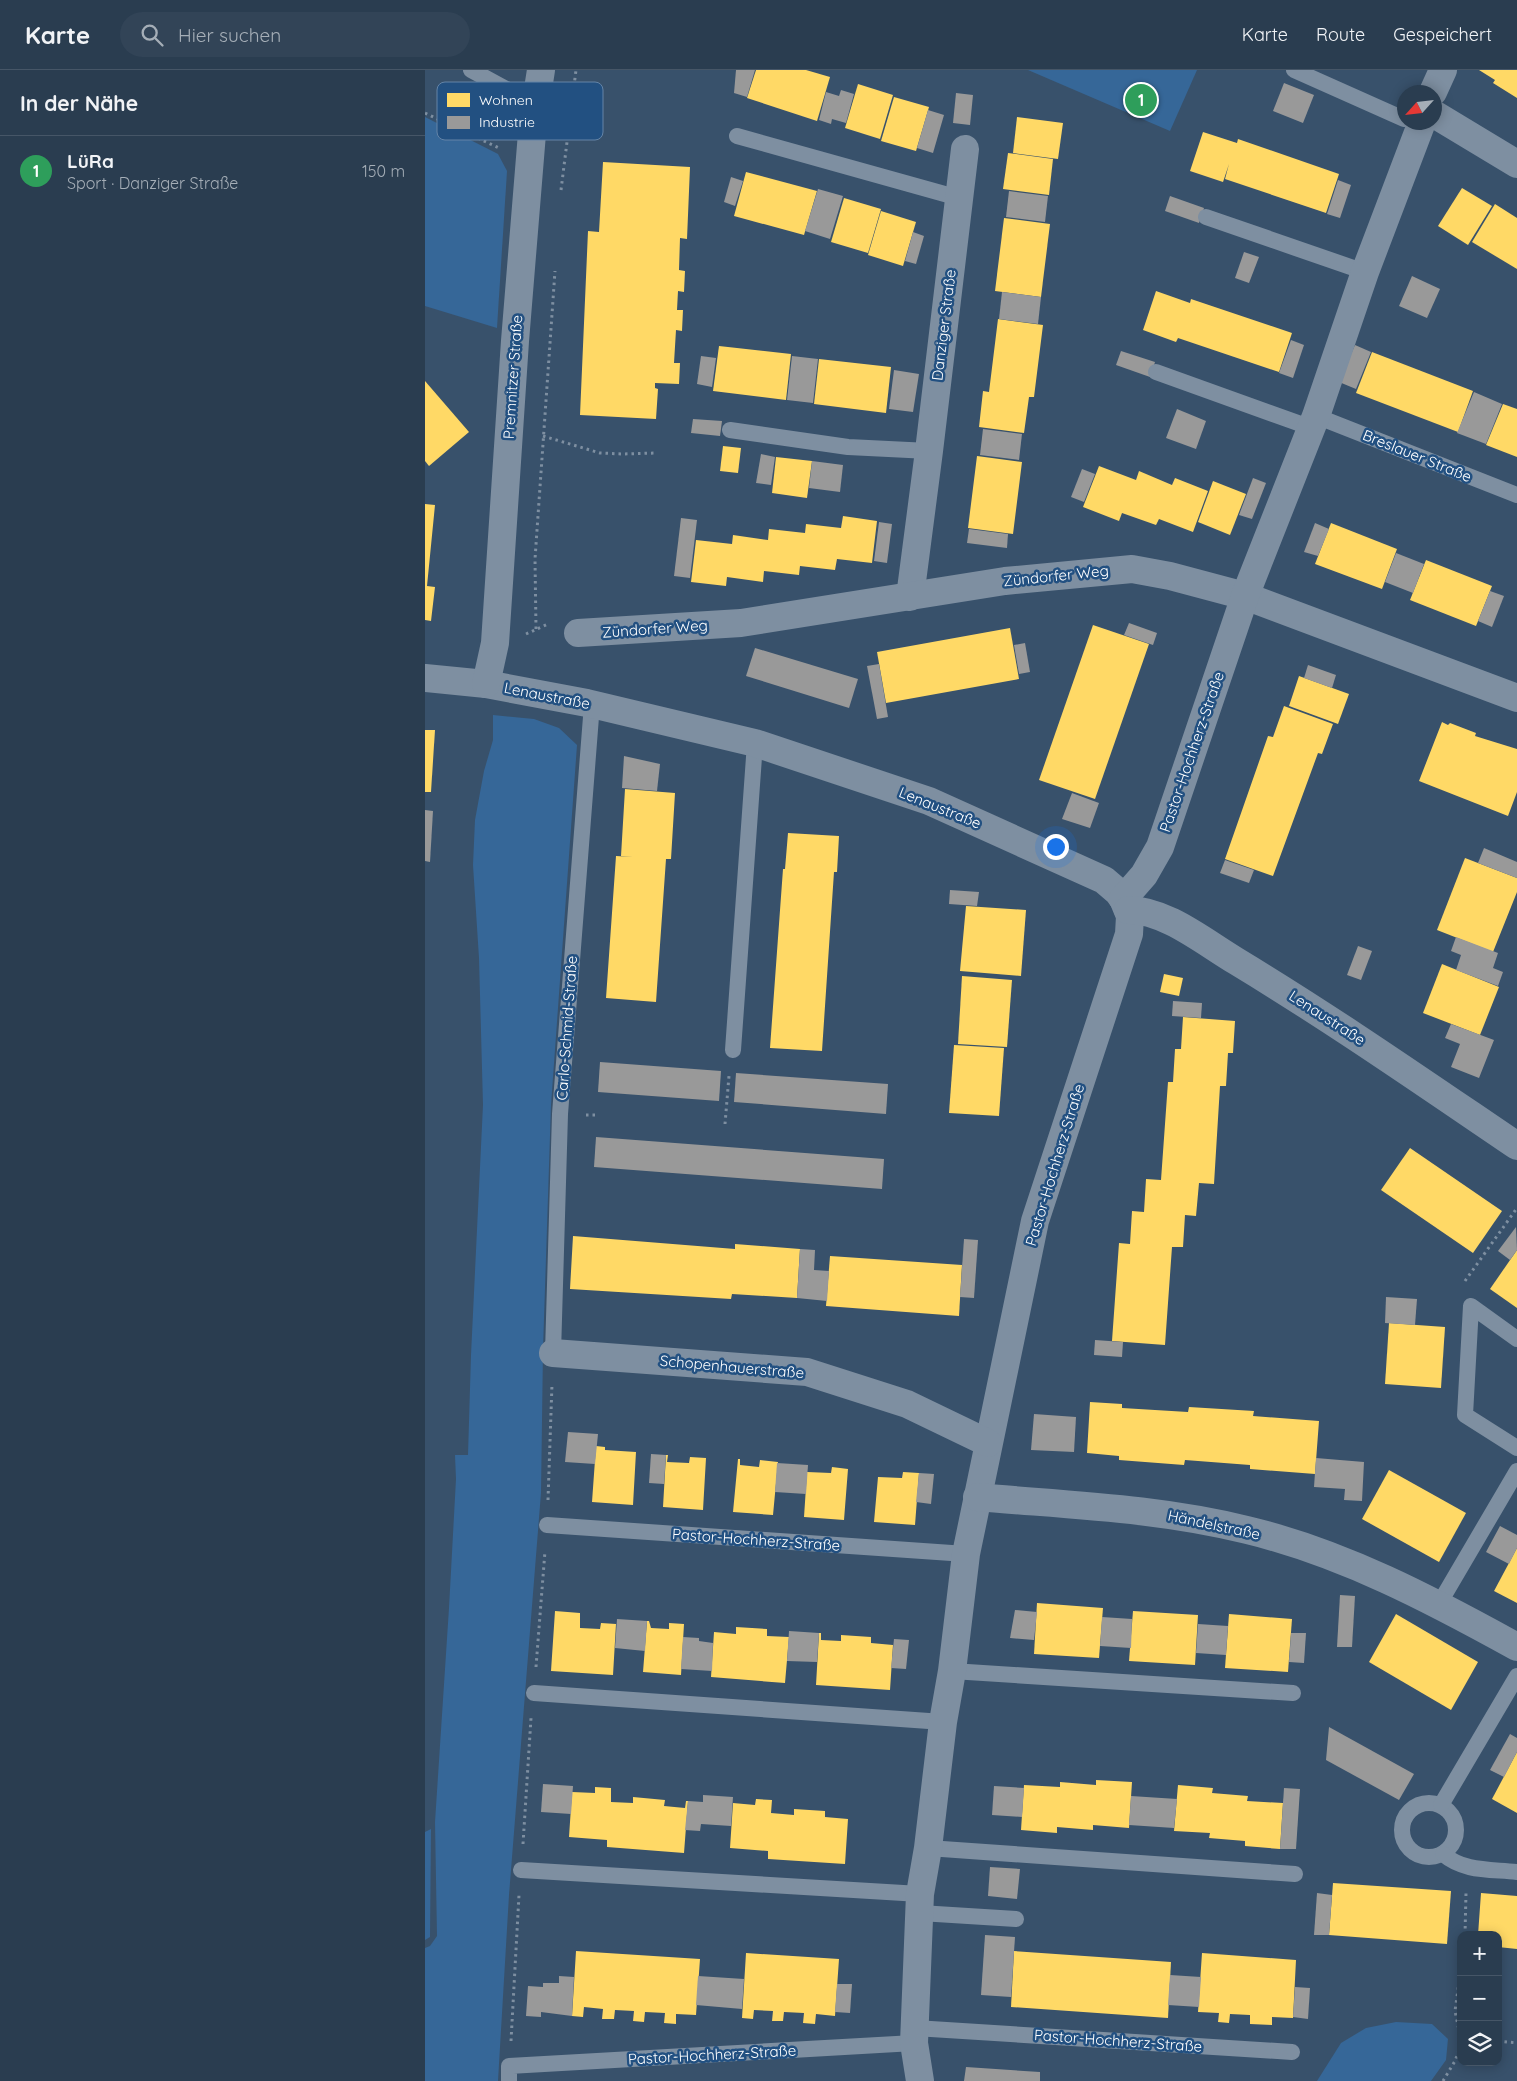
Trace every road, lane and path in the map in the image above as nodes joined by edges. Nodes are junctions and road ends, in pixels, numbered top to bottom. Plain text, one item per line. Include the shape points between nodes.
1 (471, 70) edge
2 (1294, 70) edge
3 (1443, 70) edge
4 (493, 82) edge
5 (1436, 85) edge
6 (1397, 112) edge
7 (425, 113) edge
8 (437, 119) edge
9 (1416, 130) edge
10 (1440, 130) edge
11 (737, 136) dead end
12 (479, 140) edge
13 (533, 140) edge
14 (568, 140) edge
15 (965, 149) dead end
16 (531, 160) junction
17 (1517, 164) edge
18 (561, 195) dead end
19 (959, 198) junction
20 (1205, 217) dead end
21 (555, 262) dead end
22 (1365, 272) junction
23 (1156, 372) dead end
24 (1314, 422) junction
25 (730, 430) dead end
26 (543, 436) junction
27 (929, 451) junction
28 (657, 454) dead end
29 (1517, 496) edge
30 (1245, 596) junction
31 (910, 597) junction
32 (536, 629) dead end
33 (578, 634) dead end
34 (425, 678) edge
35 (487, 684) junction
36 (1517, 698) edge
37 (592, 704) junction
38 (755, 743) junction
39 (1123, 900) junction
40 (733, 1050) dead end
41 (729, 1072) dead end
42 (725, 1124) dead end
43 (1517, 1146) edge
44 (1517, 1208) edge
45 (1464, 1283) dead end
46 (1517, 1338) edge
47 (553, 1353) joint
48 (988, 1443) junction
49 (1517, 1448) edge
50 (1517, 1471) edge
51 (977, 1497) junction
52 (547, 1525) dead end
53 (966, 1554) junction
54 (1439, 1604) junction
55 (1517, 1647) edge
56 (951, 1670) junction
57 (1517, 1676) edge
58 (533, 1693) dead end
59 (1293, 1693) dead end
60 (943, 1722) junction
61 (1441, 1805) junction
62 (929, 1848) junction
63 (1443, 1854) junction
64 (1468, 1868) junction
65 (521, 1870) dead end
66 (1517, 1872) edge
67 (1295, 1874) dead end
68 (920, 1903) junction
69 (1016, 1919) dead end
70 (1465, 1931) edge
71 (1460, 1976) edge
72 (1457, 2021) edge
73 (915, 2036) junction
74 (1502, 2041) edge
75 (1517, 2043) edge
76 (1292, 2052) dead end
77 (1457, 2056) edge
78 (509, 2074) edge
79 (920, 2081) edge
80 (1443, 2081) edge

1 - 4 lane
2 - 6 lane
3 - 5 street
7 - 8 path
9 - 22 street
10 - 17 street
11 - 19 lane
12 - 16 path
13 - 16 street, Premnitzer Straße
14 - 18 path
15 - 19 street, Danziger Straße
16 - 35 street, Premnitzer Straße via 515,340 495,643
19 - 27 street, Danziger Straße
20 - 22 lane
21 - 26 path
22 - 24 street
23 - 24 lane, Breslauer Straße
24 - 29 lane, Breslauer Straße
24 - 30 street
25 - 27 lane via 848,447
26 - 28 path via 600,452
26 - 32 path via 535,559
27 - 31 street, Danziger Straße
30 - 31 street, Zündorfer Weg via 1132,569 1005,581
30 - 36 street, Zündorfer Weg
30 - 39 street, Pastor-Hochherz-Straße via 1160,847 1144,876
31 - 33 street, Zündorfer Weg via 741,623
34 - 35 street, Lenaustraße
35 - 37 street, Lenaustraße
37 - 38 street, Lenaustraße
37 - 47 lane, Carlo-Schmid-Straße via 560,1114
38 - 39 street, Lenaustraße via 929,801 1104,880
38 - 40 lane
39 - 43 street, Lenaustraße via 1165,918 1240,964 1347,1031
39 - 48 street, Pastor-Hochherz-Straße via 1130,916 1129,934 1035,1221
41 - 42 path
44 - 45 path
46 - 49 lane via 1471,1306 1465,1415
47 - 48 street, Schopenhauerstraße via 807,1372 907,1404
48 - 51 street, Pastor-Hochherz-Straße
50 - 54 lane
51 - 53 street, Pastor-Hochherz-Straße
51 - 54 street, Händelstraße via 1166,1514 1247,1530 1344,1562
52 - 53 lane, Pastor-Hochherz-Straße
53 - 56 street, Pastor-Hochherz-Straße
54 - 55 street, Händelstraße
56 - 59 lane
56 - 60 street, Pastor-Hochherz-Straße
57 - 61 lane
58 - 60 lane
60 - 62 street, Pastor-Hochherz-Straße
61 - 63 lane via 1450,1811 1456,1828 1452,1844
61 - 63 lane via 1432,1802 1419,1804 1406,1815 1402,1826 1403,1839 1409,1849 1430,1857
62 - 67 lane
62 - 68 street, Pastor-Hochherz-Straße
63 - 64 lane
64 - 66 lane
64 - 70 path
65 - 68 lane
68 - 69 lane
68 - 73 street, Pastor-Hochherz-Straße
71 - 72 path via 1455,2012
73 - 76 lane, Pastor-Hochherz-Straße
73 - 78 lane, Pastor-Hochherz-Straße
73 - 79 street, Pastor-Hochherz-Straße
74 - 75 path
77 - 80 path

